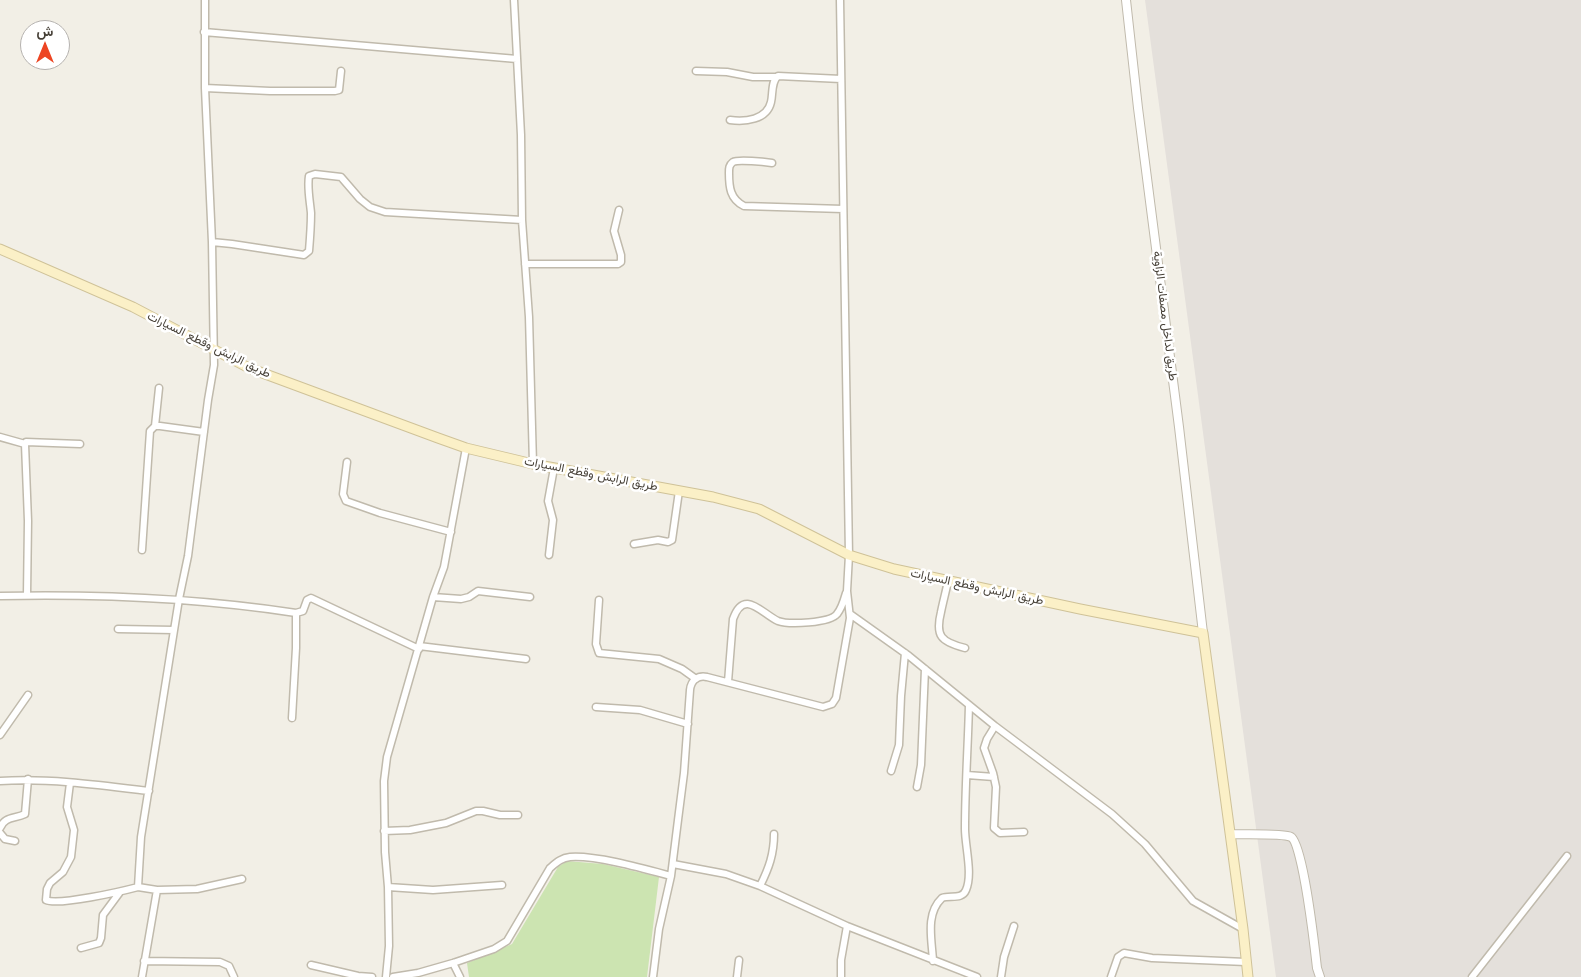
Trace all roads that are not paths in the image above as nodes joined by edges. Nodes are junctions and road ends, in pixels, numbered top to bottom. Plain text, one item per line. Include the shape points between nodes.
1 (205, 0) edge
2 (514, 0) edge
3 (840, 0) edge
4 (1126, 0) edge
5 (204, 32) junction
6 (517, 59) junction
7 (342, 71) dead end
8 (696, 71) dead end
9 (776, 77) junction
10 (841, 79) junction
11 (205, 88) junction
12 (730, 120) dead end
13 (772, 163) dead end
14 (843, 209) junction
15 (619, 210) dead end
16 (522, 220) junction
17 (212, 242) junction
18 (0, 250) edge
19 (525, 264) junction
20 (215, 351) junction
21 (159, 388) dead end
22 (155, 426) junction
23 (204, 432) junction
24 (0, 438) edge
25 (25, 444) junction
26 (80, 444) dead end
27 (466, 448) junction
28 (347, 462) dead end
29 (533, 464) junction
30 (554, 468) junction
31 (679, 491) junction
32 (451, 532) junction
33 (634, 544) dead end
34 (142, 550) dead end
35 (550, 555) dead end
36 (849, 555) junction
37 (948, 581) junction
38 (847, 591) junction
39 (27, 595) junction
40 (0, 596) edge
41 (433, 596) junction
42 (530, 597) dead end
43 (179, 599) junction
44 (599, 600) dead end
45 (296, 613) junction
46 (850, 614) junction
47 (118, 629) dead end
48 (174, 630) junction
49 (1203, 633) junction
50 (419, 647) junction
51 (965, 648) dead end
52 (905, 653) junction
53 (526, 659) dead end
54 (925, 669) junction
55 (696, 679) junction
56 (728, 682) junction
57 (28, 695) dead end
58 (969, 705) junction
59 (596, 707) dead end
60 (292, 718) dead end
61 (688, 724) junction
62 (995, 726) junction
63 (0, 735) edge
64 (891, 771) dead end
65 (967, 775) junction
66 (994, 777) junction
67 (28, 779) junction
68 (0, 781) edge
69 (70, 783) junction
70 (917, 787) dead end
71 (149, 791) junction
72 (518, 815) dead end
73 (0, 828) edge
74 (384, 831) junction
75 (1024, 832) dead end
76 (0, 833) edge
77 (774, 834) dead end
78 (1230, 834) junction
79 (15, 841) dead end
80 (1567, 856) dead end
81 (673, 864) junction
82 (670, 876) junction
83 (242, 879) dead end
84 (502, 885) dead end
85 (760, 886) junction
86 (138, 887) junction
87 (388, 887) junction
88 (157, 890) junction
89 (120, 892) junction
90 (847, 926) junction
91 (1014, 926) dead end
92 (1243, 929) junction
93 (82, 948) dead end
94 (739, 960) dead end
95 (144, 961) junction
96 (933, 961) junction
97 (1246, 962) junction
98 (453, 963) junction
99 (311, 965) dead end
100 (142, 977) edge
101 (234, 977) edge
102 (372, 977) edge
103 (386, 977) edge
104 (393, 977) edge
105 (460, 977) edge
106 (654, 977) edge
107 (737, 977) edge
108 (841, 977) edge
109 (977, 977) edge
110 (1001, 977) edge
111 (1111, 977) edge
112 (1248, 977) edge
113 (1320, 977) edge
114 (1472, 977) edge

1 - 5 street
2 - 6 street
3 - 10 street
4 - 49 street, طريق لداخل مصفات الزاوية
5 - 6 street
5 - 11 street
6 - 16 street
7 - 11 street via 339,90 335,91
8 - 9 street
9 - 10 street
9 - 12 street via 767,111 752,119
10 - 14 street
11 - 17 street
13 - 14 street via 739,161 729,167 729,186 737,202 744,206
14 - 36 street
15 - 19 street via 614,231 621,255 618,264
16 - 17 street via 385,212 370,207 341,177 315,174 309,176 308,182 311,217 308,251 304,255
16 - 19 street
17 - 20 street
18 - 20 main road, طريق الرابش وقطع السيارات via 133,308
19 - 29 street
20 - 23 street
20 - 27 main road, طريق الرابش وقطع السيارات via 249,368
21 - 22 street
22 - 23 street
22 - 34 street via 150,431
23 - 43 street via 188,556
24 - 25 street
25 - 26 street
25 - 39 street
27 - 29 main road, طريق الرابش وقطع السيارات
27 - 32 street
28 - 32 street via 343,494 346,501
29 - 30 main road, طريق الرابش وقطع السيارات
30 - 31 main road, طريق الرابش وقطع السيارات
30 - 35 street via 548,501 553,520
31 - 33 street via 672,540
31 - 36 main road, طريق الرابش وقطع السيارات via 759,509
32 - 41 street via 444,567
36 - 37 main road, طريق الرابش وقطع السيارات
36 - 38 street
37 - 49 main road, طريق الرابش وقطع السيارات
37 - 51 street via 937,626 939,634 952,644
38 - 46 street
38 - 56 street via 841,609 829,620 787,623 754,605 741,606 733,619
39 - 40 street
39 - 43 street
41 - 42 street via 461,599 478,591
41 - 50 street
43 - 45 street
43 - 48 street
44 - 55 street via 596,644 599,653 659,659
45 - 50 street via 303,611 311,598
45 - 60 street
46 - 52 street
46 - 56 street via 836,698 830,706 817,706
47 - 48 street
48 - 71 street
49 - 78 main road
50 - 53 street
50 - 74 street via 387,757
52 - 54 street
52 - 64 street via 899,745
54 - 58 street
54 - 70 street via 922,765
55 - 56 street via 703,676
55 - 61 street via 691,686
57 - 63 street
58 - 62 street
58 - 65 street
59 - 61 street via 640,710
61 - 81 street
62 - 66 street via 984,748
62 - 92 street via 1112,814 1145,844 1193,901
65 - 66 street
65 - 96 street via 967,888 959,896 942,898 933,912
66 - 75 street via 995,830 1000,833
67 - 68 street
67 - 69 street
67 - 73 street via 25,814 7,819
69 - 71 street
69 - 89 street via 67,807 74,830 71,857 63,872 50,883 46,900 58,902
71 - 86 street via 141,837
72 - 74 street via 476,811 446,823
74 - 87 street
76 - 79 street
77 - 85 street via 771,862
78 - 92 main road
78 - 113 street via 1282,835 1296,841
80 - 114 street
81 - 82 street
81 - 85 street via 726,874
82 - 98 street via 585,857 559,860 550,868 507,941 488,952
82 - 106 street via 659,929
83 - 88 street via 197,889
84 - 87 street via 433,890
85 - 90 street
86 - 88 street
86 - 89 street
87 - 103 street
88 - 95 street
89 - 93 street via 103,915 100,941
90 - 96 street
90 - 108 street
91 - 110 street
92 - 97 main road
94 - 107 street
95 - 100 street
95 - 101 street via 220,962 229,966
96 - 109 street
97 - 111 street via 1152,958 1124,953 1118,957
97 - 112 main road
98 - 104 street
98 - 105 street
99 - 102 street

